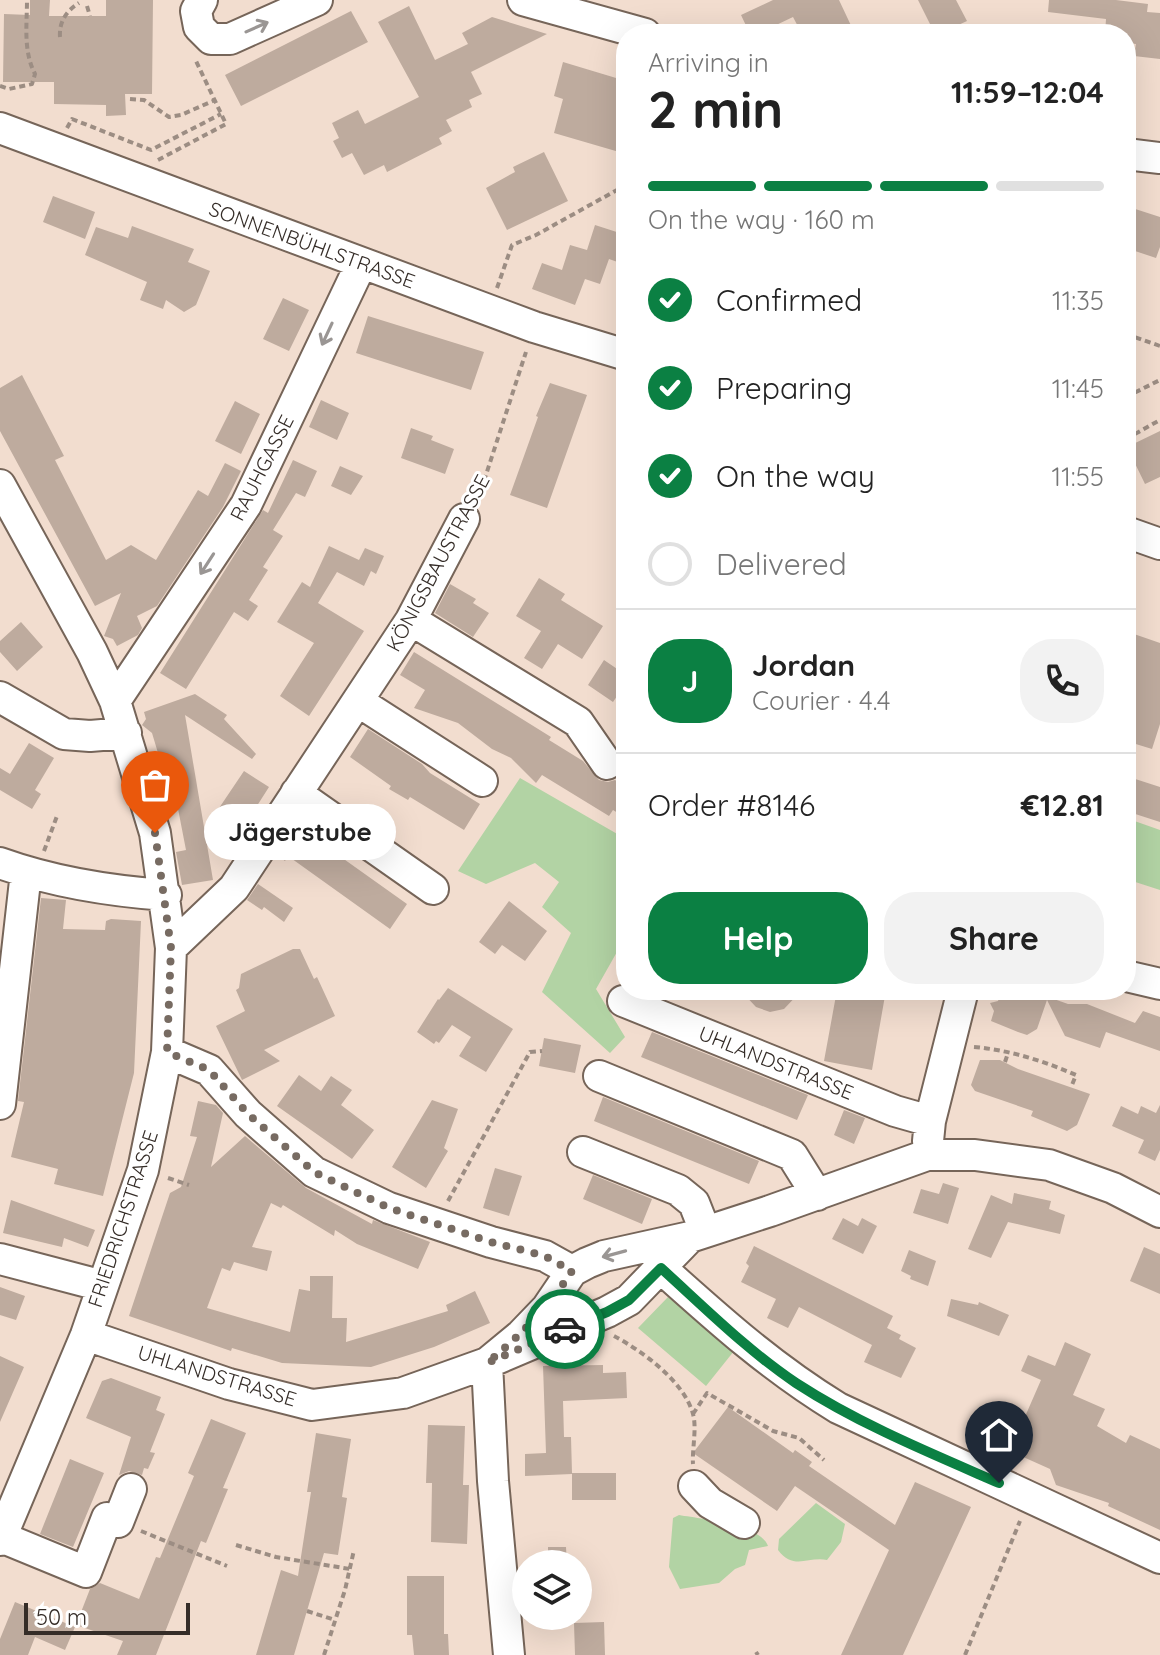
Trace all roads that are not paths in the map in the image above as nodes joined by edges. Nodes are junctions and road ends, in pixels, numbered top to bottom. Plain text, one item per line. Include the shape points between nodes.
1 (202, 0) edge
2 (317, 0) edge
3 (523, 0) edge
4 (616, 26) edge
5 (0, 128) edge
6 (1136, 155) edge
7 (1160, 158) edge
8 (361, 264) junction
9 (616, 352) edge
10 (0, 485) edge
11 (464, 519) road end
12 (1136, 536) edge
13 (1160, 544) edge
14 (411, 620) junction
15 (0, 697) edge
16 (115, 701) junction
17 (359, 702) junction
18 (126, 733) junction
19 (607, 764) dead end
20 (482, 781) dead end
21 (296, 793) junction
22 (20, 870) edge
23 (433, 889) dead end
24 (166, 895) junction
25 (171, 948) junction
26 (1136, 978) edge
27 (1160, 984) edge
28 (960, 1000) edge
29 (623, 1001) dead end
30 (167, 1052) junction
31 (599, 1076) dead end
32 (0, 1104) edge
33 (930, 1121) junction
34 (583, 1152) dead end
35 (927, 1155) junction
36 (817, 1195) junction
37 (1160, 1212) edge
38 (698, 1234) junction
39 (0, 1259) edge
40 (661, 1268) junction
41 (572, 1271) junction
42 (103, 1286) junction
43 (86, 1335) junction
44 (487, 1363) junction
45 (694, 1486) dead end
46 (131, 1489) dead end
47 (744, 1523) dead end
48 (3, 1524) edge
49 (1160, 1558) edge
50 (509, 1655) edge

1 -> 2 street via 196,11 199,27 211,39 230,39
3 - 4 street
5 - 8 street, SONNENBÜHLSTRASSE
6 - 7 street
8 - 9 street, SONNENBÜHLSTRASSE
8 -> 16 street, RAUHGASSE via 246,505
10 - 16 street, FRIEDRICHSTRASSE
11 - 14 street, KÖNIGSBAUSTRASSE
12 - 13 street
14 - 17 street, KÖNIGSBAUSTRASSE
14 - 19 street via 578,722
15 - 18 street via 64,734
16 - 18 street, FRIEDRICHSTRASSE
17 - 20 street
17 - 21 street, KÖNIGSBAUSTRASSE
18 - 24 street, FRIEDRICHSTRASSE via 155,833
21 - 23 street
21 - 25 street, KÖNIGSBAUSTRASSE via 234,888
22 - 24 street
22 - 32 street
24 - 25 street, FRIEDRICHSTRASSE
25 - 30 street, FRIEDRICHSTRASSE
26 - 27 street
28 - 33 street
29 - 33 street, UHLANDSTRASSE
30 - 41 street via 209,1070 248,1114 314,1172 389,1208 545,1256
30 - 42 street, FRIEDRICHSTRASSE via 143,1170
31 - 36 street via 792,1155
33 - 35 street
34 - 38 street via 678,1190 694,1203
35 - 36 street, UHLANDSTRASSE
35 - 37 street, UHLANDSTRASSE via 1049,1165
36 - 38 street, UHLANDSTRASSE
38 - 40 street, UHLANDSTRASSE
38 -> 41 street, UHLANDSTRASSE via 604,1256
39 - 42 street
40 - 44 street, UHLANDSTRASSE via 629,1300
40 - 49 street via 757,1354 838,1408
41 - 44 street, UHLANDSTRASSE via 547,1308
42 - 43 street, FRIEDRICHSTRASSE
43 - 44 street, UHLANDSTRASSE via 229,1384 312,1405 403,1393
43 - 48 street, FRIEDRICHSTRASSE
44 - 50 street
45 - 47 street via 710,1503
46 - 48 street via 118,1522 107,1518 86,1572

